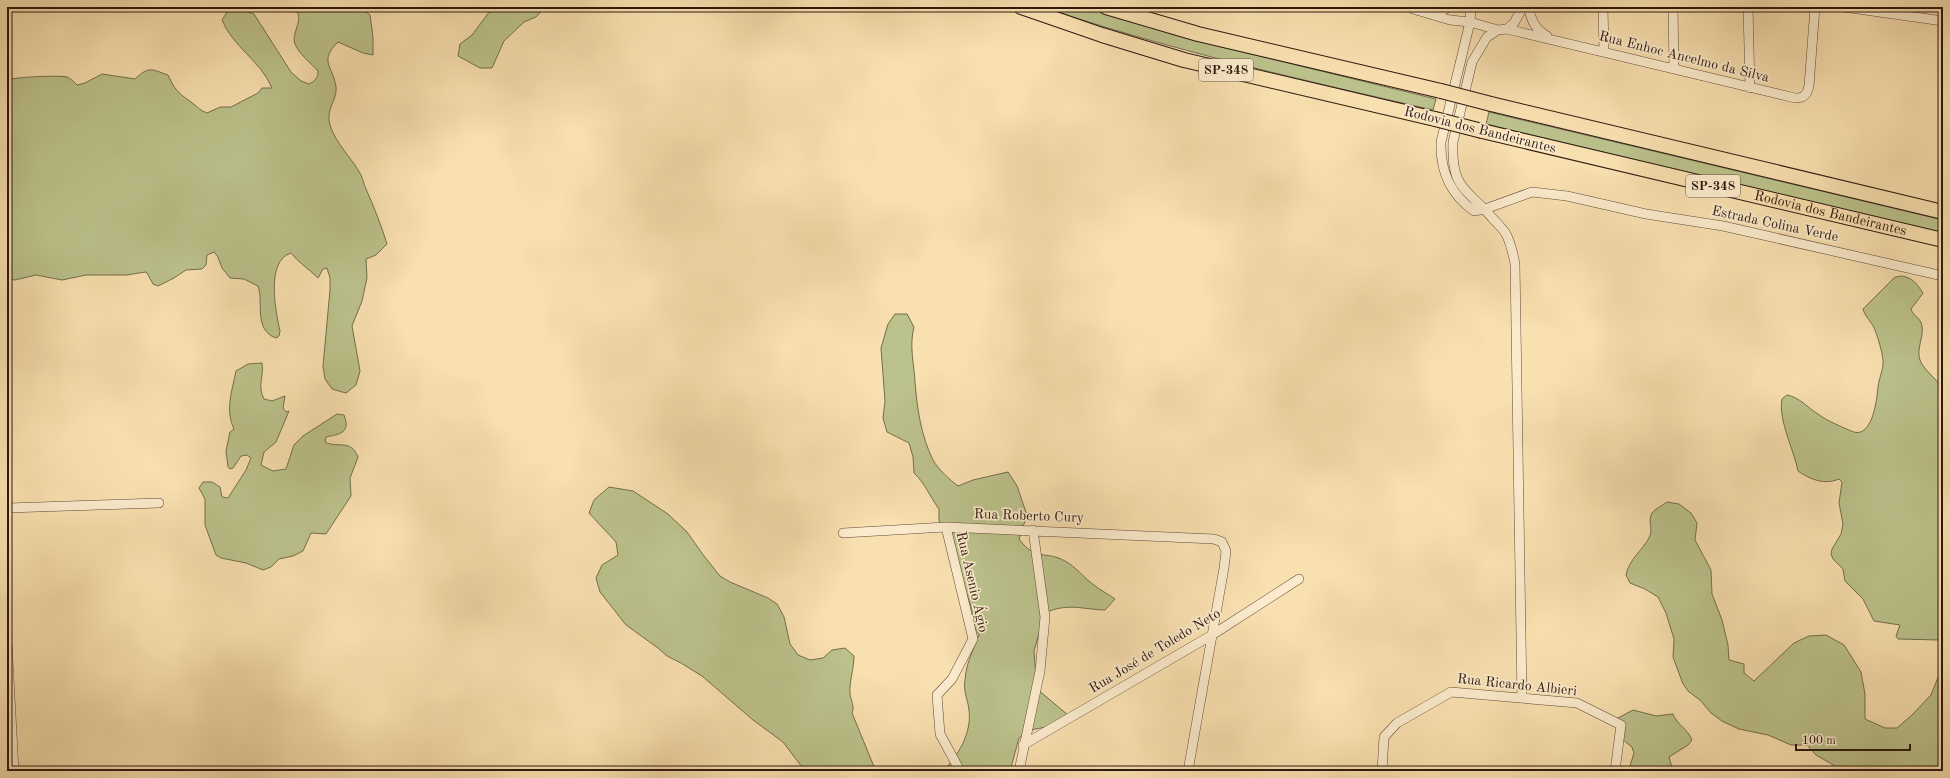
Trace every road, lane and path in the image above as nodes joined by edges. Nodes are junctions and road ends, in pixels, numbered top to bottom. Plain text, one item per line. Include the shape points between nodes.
1 (1021, 7) edge
2 (1106, 7) edge
3 (1449, 7) edge
4 (1472, 7) edge
5 (1523, 7) edge
6 (1528, 7) edge
7 (1603, 7) edge
8 (1673, 7) edge
9 (1748, 7) edge
10 (1815, 7) edge
11 (1844, 7) edge
12 (1413, 9) dead end
13 (1427, 12) junction
14 (1943, 21) edge
15 (1470, 22) junction
16 (1502, 29) junction
17 (1553, 40) junction
18 (1604, 52) junction
19 (1674, 69) junction
20 (1750, 88) junction
21 (1485, 209) junction
22 (1943, 212) edge
23 (1943, 240) edge
24 (1943, 276) edge
25 (159, 503) dead end
26 (7, 508) edge
27 (946, 527) junction
28 (1033, 530) junction
29 (843, 533) dead end
30 (1299, 579) dead end
31 (1212, 635) junction
32 (7, 641) edge
33 (1522, 698) junction
34 (1023, 744) junction
35 (1017, 770) edge
36 (14, 771) edge
37 (960, 771) edge
38 (1188, 771) edge
39 (1382, 771) edge
40 (1615, 771) edge

1 - 23 highway, Rodovia dos Bandeirantes / SP-348, bridge via 1184,60
2 - 22 highway, Rodovia dos Bandeirantes / SP-348, bridge via 1198,34
3 - 13 street
4 - 15 street, Estrada Colina Verde
5 - 16 street via 1514,23
6 - 17 street, Rua Enhoc Ancelmo da Silva via 1537,30
7 - 18 street
8 - 19 street
9 - 20 street
10 - 20 street, Rua Enhoc Ancelmo da Silva via 1807,94 1795,98
11 - 14 street
12 - 13 street, Rua Enhoc Ancelmo da Silva
13 - 15 street, Rua Enhoc Ancelmo da Silva via 1450,20
15 - 16 street, Rua Enhoc Ancelmo da Silva
15 - 21 street, Estrada Colina Verde via 1441,150 1445,172 1461,202 1474,211
16 - 17 street, Rua Enhoc Ancelmo da Silva
16 - 21 street via 1487,37 1472,62 1453,142 1453,162 1459,182 1470,197
17 - 18 street, Rua Enhoc Ancelmo da Silva
18 - 19 street, Rua Enhoc Ancelmo da Silva
19 - 20 street, Rua Enhoc Ancelmo da Silva
21 - 24 street, Estrada Colina Verde via 1532,192 1568,196 1646,214 1731,228
21 - 33 street via 1506,233 1515,264
25 - 26 street
27 - 28 street, Rua Roberto Cury
27 - 29 street, Rua Roberto Cury
27 - 37 street, Rua Asenio Ágio via 973,639 952,680 937,695 940,734
28 - 31 street, Rua Roberto Cury via 1214,539 1222,542 1226,551
28 - 34 street via 1045,617 1040,671
30 - 31 street, Rua José de Toledo Neto
31 - 34 street, Rua José de Toledo Neto
31 - 38 street
32 - 36 street
33 - 39 street, Rua Ricardo Albieri via 1451,692 1397,723 1384,737
33 - 40 street, Rua Ricardo Albieri via 1577,703 1620,725
34 - 35 street

